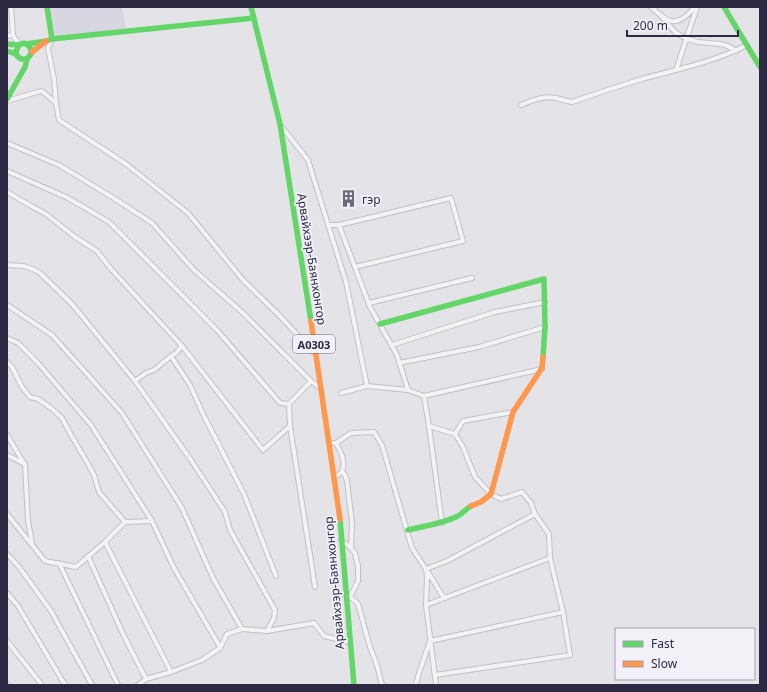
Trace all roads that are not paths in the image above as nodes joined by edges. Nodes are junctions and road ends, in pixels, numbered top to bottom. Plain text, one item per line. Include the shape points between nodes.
1 (11, 7) edge
2 (48, 7) edge
3 (251, 7) edge
4 (651, 7) edge
5 (696, 7) edge
6 (724, 7) edge
7 (661, 16) junction
8 (254, 18) junction
9 (13, 35) junction
10 (7, 36) edge
11 (686, 38) junction
12 (49, 40) junction
13 (7, 44) edge
14 (26, 44) junction
15 (19, 45) junction
16 (747, 45) junction
17 (7, 51) edge
18 (736, 51) junction
19 (32, 52) junction
20 (16, 54) junction
21 (24, 60) junction
22 (760, 67) edge
23 (676, 70) junction
24 (7, 100) edge
25 (56, 103) junction
26 (521, 105) dead end
27 (280, 124) junction
28 (7, 144) edge
29 (7, 172) edge
30 (7, 192) edge
31 (328, 225) junction
32 (339, 225) junction
33 (7, 264) edge
34 (355, 267) junction
35 (472, 278) dead end
36 (545, 302) junction
37 (369, 303) junction
38 (7, 305) edge
39 (380, 324) junction
40 (545, 327) junction
41 (7, 338) edge
42 (392, 345) junction
43 (182, 346) junction
44 (316, 354) junction
45 (171, 356) junction
46 (7, 362) edge
47 (399, 364) junction
48 (542, 368) junction
49 (135, 381) junction
50 (311, 381) junction
51 (367, 386) junction
52 (321, 389) junction
53 (408, 390) junction
54 (341, 393) dead end
55 (424, 396) junction
56 (289, 404) junction
57 (513, 412) junction
58 (290, 426) junction
59 (429, 426) junction
60 (455, 434) junction
61 (7, 435) edge
62 (336, 442) junction
63 (329, 444) junction
64 (7, 455) edge
65 (25, 465) junction
66 (342, 472) junction
67 (334, 478) junction
68 (491, 494) junction
69 (7, 514) edge
70 (535, 514) junction
71 (152, 521) junction
72 (125, 522) junction
73 (442, 523) junction
74 (408, 530) junction
75 (341, 540) junction
76 (104, 542) junction
77 (32, 545) junction
78 (351, 548) junction
79 (7, 554) edge
80 (88, 556) junction
81 (550, 558) junction
82 (59, 564) junction
83 (426, 569) junction
84 (276, 576) dead end
85 (315, 587) dead end
86 (7, 593) edge
87 (348, 596) junction
88 (445, 598) junction
89 (426, 605) junction
90 (563, 612) junction
91 (242, 629) junction
92 (267, 631) junction
93 (7, 641) edge
94 (430, 641) junction
95 (350, 642) junction
96 (220, 647) junction
97 (171, 672) junction
98 (435, 675) junction
99 (146, 679) junction
100 (42, 685) edge
101 (66, 685) edge
102 (92, 685) edge
103 (118, 685) edge
104 (138, 685) edge
105 (354, 685) edge
106 (382, 685) edge
107 (416, 685) edge
108 (436, 685) edge

1 - 9 street
2 - 12 main road
3 - 8 main road, Арвайхээр-Баянхонгор / A0303
4 - 7 street
5 - 7 street via 682,20 668,20
5 - 11 street
6 - 16 main road
7 - 11 street via 675,32
8 - 12 main road
8 - 27 main road, Арвайхээр-Баянхонгор / A0303
9 - 10 street
9 - 15 street
11 - 18 street via 728,46
11 - 23 street
12 - 14 main road
12 - 19 main road
12 - 25 street
13 - 15 main road
14 - 15 main road
14 - 19 main road
15 - 20 main road
16 - 18 street
16 - 22 main road
17 - 20 main road
18 - 23 street
19 - 21 main road
20 - 21 main road
21 - 24 main road via 21,74
23 - 26 street via 572,102 546,97
24 - 25 street via 42,91
25 - 44 street via 59,120 126,164 188,213 243,280
27 - 31 street via 308,160
27 - 44 main road, Арвайхээр-Баянхонгор / A0303
28 - 50 street via 59,165 152,223 194,270 243,313
29 - 56 street via 68,198 109,222 217,330 280,403
30 - 43 street via 46,214 97,251
31 - 32 street
31 - 51 street via 346,282
32 - 34 street
32 - 34 street via 450,198 463,240
33 - 49 street via 33,269 40,274 72,304
34 - 37 street
35 - 37 street
36 - 39 main road via 544,279
36 - 40 main road
36 - 42 street via 495,312
37 - 39 street
38 - 91 street via 52,335 122,413 182,508 213,578
39 - 42 street
40 - 47 street via 479,347
40 - 48 main road
41 - 71 street via 18,343 38,363 91,425
42 - 47 street
43 - 45 street
43 - 58 street via 263,450
44 - 52 main road, Арвайхээр-Баянхонгор / A0303
45 - 49 street
45 - 84 street via 190,385 244,494
46 - 72 street via 30,397 38,399 62,418 94,475 99,492
47 - 53 street
48 - 55 street
48 - 57 main road
49 - 92 street via 225,512 230,530 275,610
50 - 52 street
50 - 56 street
51 - 53 street
51 - 54 street
52 - 63 main road, Арвайхээр-Баянхонгор / A0303
53 - 55 street
55 - 59 street
56 - 58 street
57 - 60 street via 463,421
57 - 68 main road
58 - 85 street
59 - 60 street
59 - 73 street
60 - 68 street via 475,477
61 - 65 street
62 - 63 street
62 - 66 street via 342,452
62 - 74 street via 351,433 374,432 382,445
63 - 67 main road, Арвайхээр-Баянхонгор / A0303
64 - 65 street
65 - 77 street
66 - 67 street
66 - 78 street via 347,481 352,524
67 - 75 main road, Арвайхээр-Баянхонгор / A0303
68 - 70 street via 501,499 522,492 531,503
68 - 73 main road via 460,515
69 - 77 street
70 - 81 street via 549,534
70 - 83 street via 447,561
71 - 72 street
71 - 96 street via 174,568
72 - 76 street
73 - 74 main road
74 - 83 street via 412,548
75 - 78 street
75 - 87 main road, Арвайхээр-Баянхонгор / A0303
76 - 80 street
76 - 97 street
77 - 82 street via 45,561
78 - 87 street via 358,566 358,581
79 - 102 street via 51,611
80 - 82 street via 76,567
80 - 99 street
81 - 88 street
81 - 90 street
82 - 103 street
83 - 88 street
83 - 89 street
86 - 101 street via 18,606
87 - 95 main road, Арвайхээр-Баянхонгор / A0303
87 - 106 street via 358,604
88 - 89 street
89 - 94 street
90 - 94 street
90 - 98 street via 570,655
91 - 92 street
91 - 96 street via 227,634
92 - 95 street via 314,623 324,636
93 - 100 street
94 - 98 street
94 - 107 street
95 - 105 main road, Арвайхээр-Баянхонгор / A0303
96 - 97 street via 202,660
97 - 99 street
98 - 108 street
99 - 104 street

